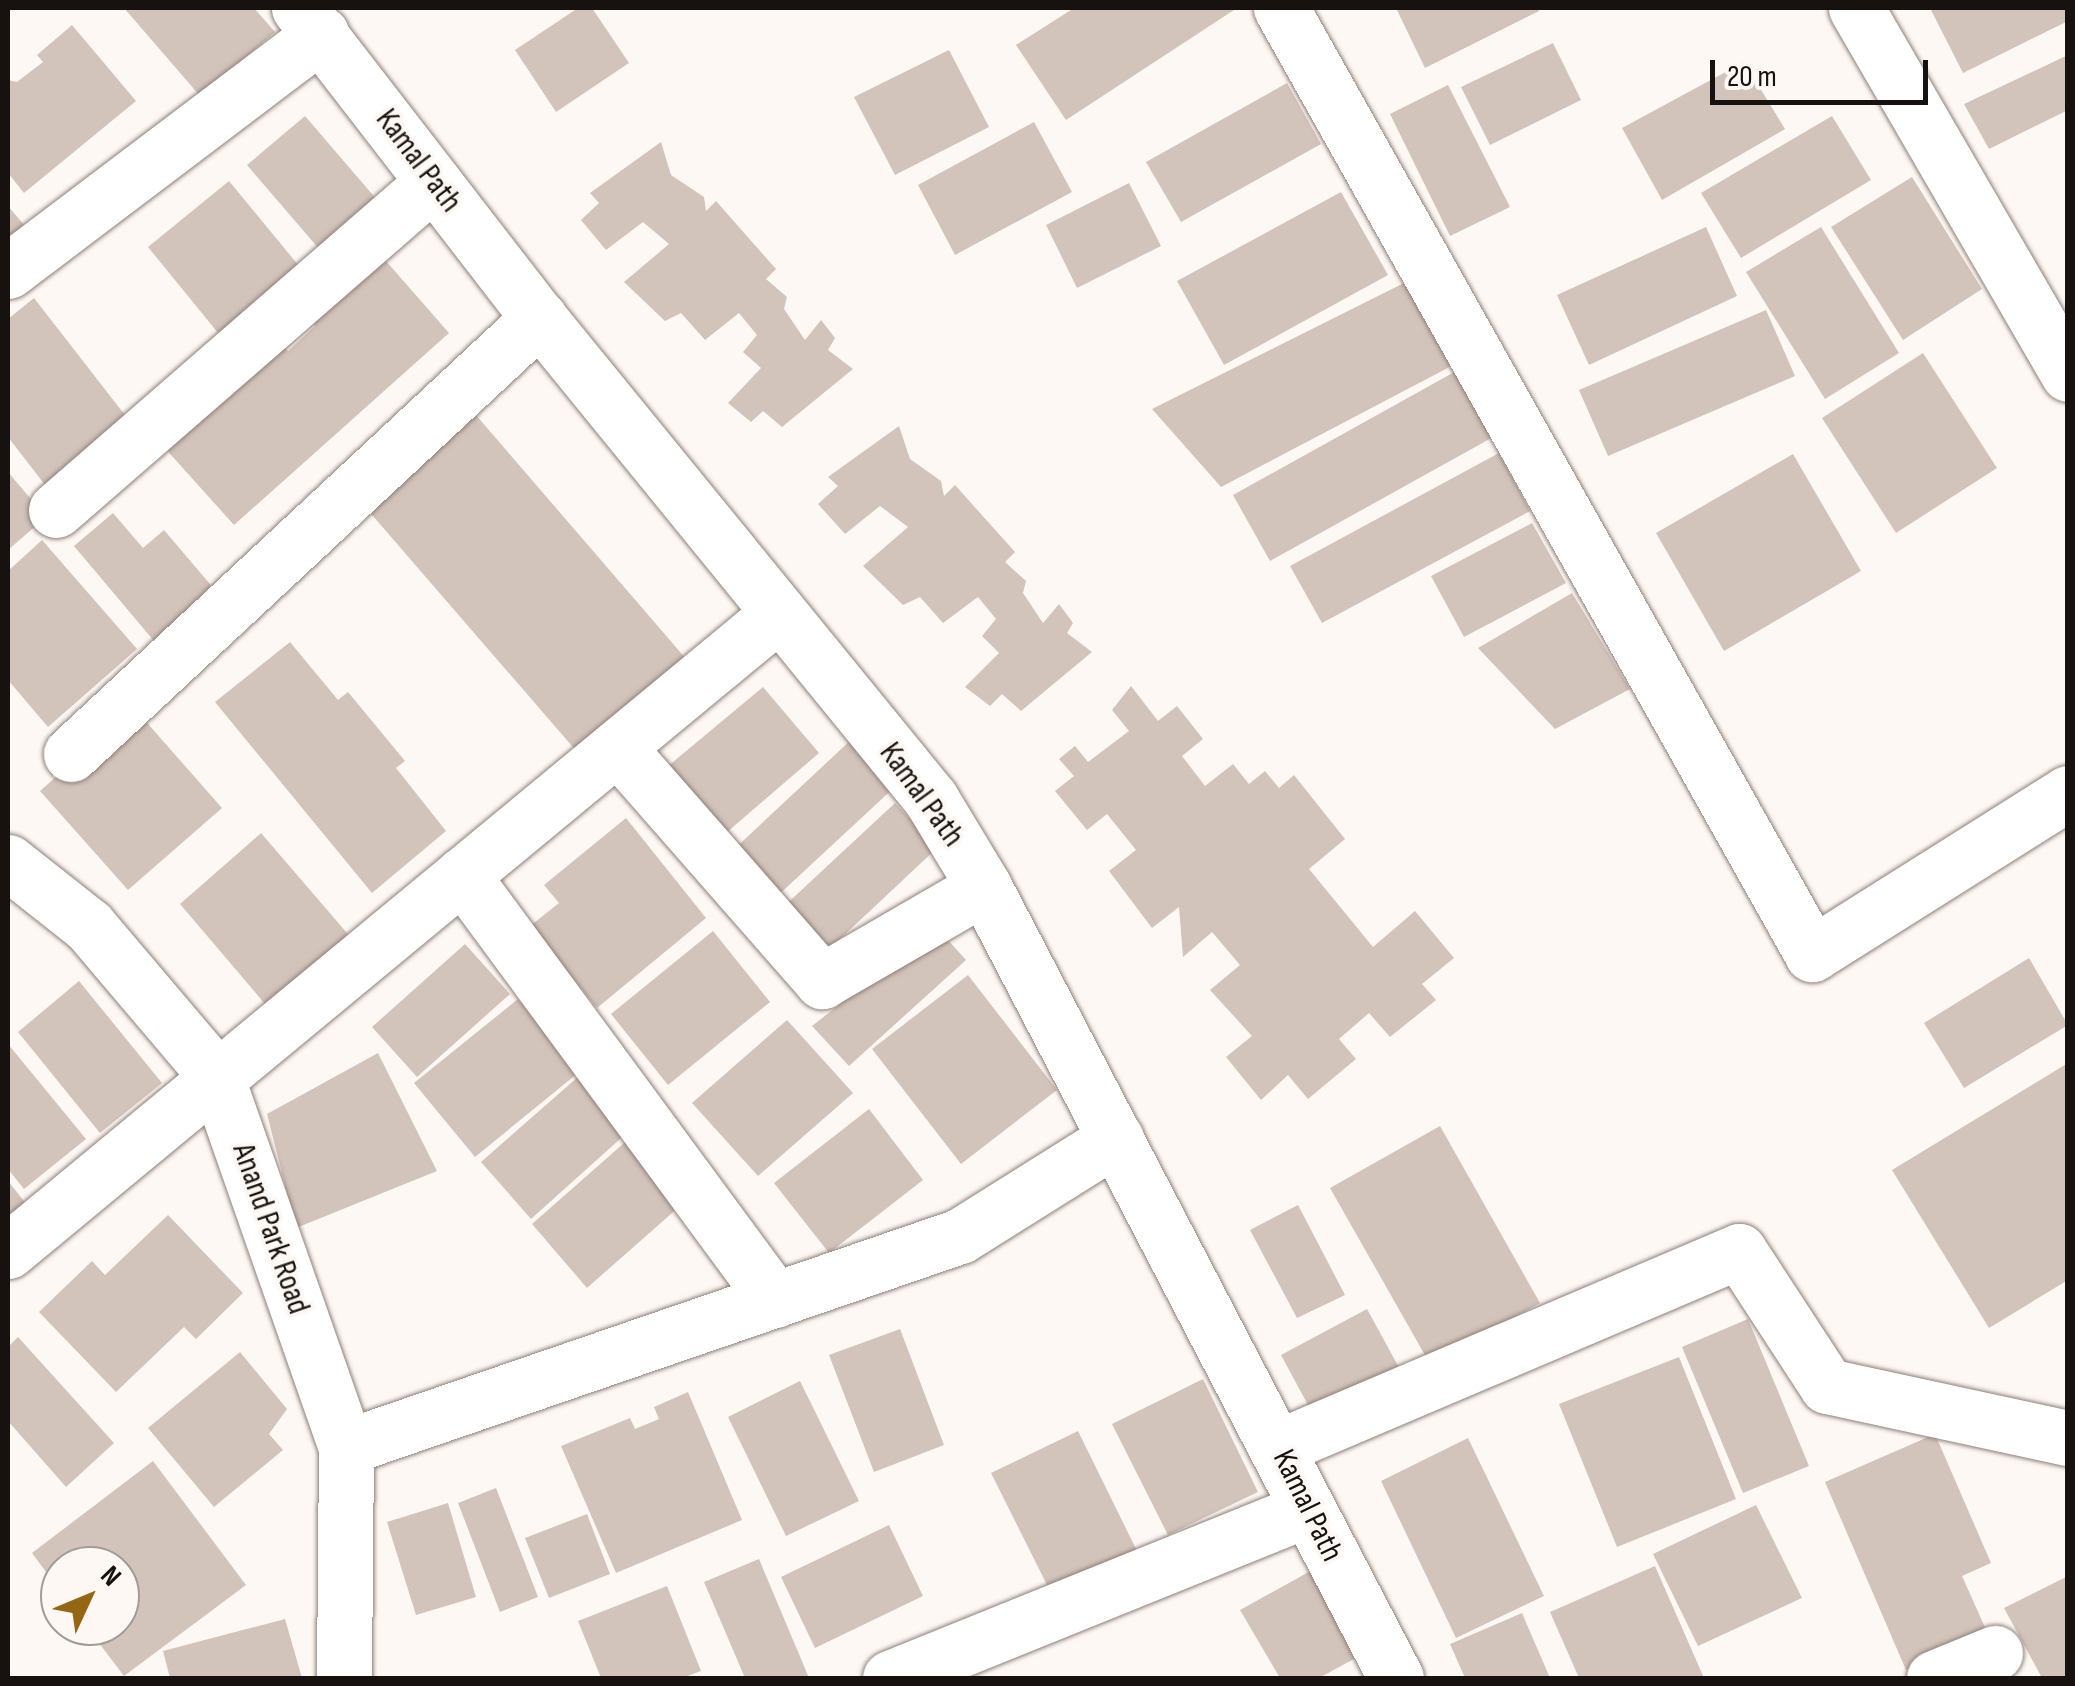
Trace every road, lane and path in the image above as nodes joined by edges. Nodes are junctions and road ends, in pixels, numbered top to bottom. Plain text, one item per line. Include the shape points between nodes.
1 (1281, 8) edge
2 (1856, 8) edge
3 (310, 21) edge
4 (433, 182) junction
5 (8, 270) edge
6 (539, 318) junction
7 (2068, 374) edge
8 (56, 510) dead end
9 (778, 614) junction
10 (618, 748) junction
11 (71, 754) dead end
12 (2068, 793) edge
13 (8, 862) edge
14 (462, 875) junction
15 (984, 886) junction
16 (216, 1076) junction
17 (1116, 1138) junction
18 (8, 1252) edge
19 (776, 1300) junction
20 (2068, 1438) edge
21 (346, 1447) junction
22 (1278, 1447) junction
23 (1306, 1510) junction
24 (1995, 1654) dead end
25 (344, 1678) edge
26 (890, 1678) edge
27 (1396, 1678) edge
28 (1934, 1678) edge

1 - 12 street via 1812,954
2 - 7 street
3 - 4 street, Kamal Path
3 - 5 street
4 - 6 street, Kamal Path
4 - 8 street
6 - 9 street, Kamal Path
6 - 11 street
9 - 10 street
9 - 15 street, Kamal Path via 931,799
10 - 14 street
10 - 15 street via 822,981
13 - 16 street, Anand Park Road via 89,926
14 - 16 street
14 - 19 street
15 - 17 street, Kamal Path
16 - 18 street
16 - 21 street, Anand Park Road
17 - 19 street via 960,1236
17 - 22 street, Kamal Path
19 - 21 street
20 - 22 street via 1827,1386 1739,1252
21 - 25 street, Anand Park Road
22 - 23 street, Kamal Path
23 - 26 street
23 - 27 street, Kamal Path
24 - 28 street

